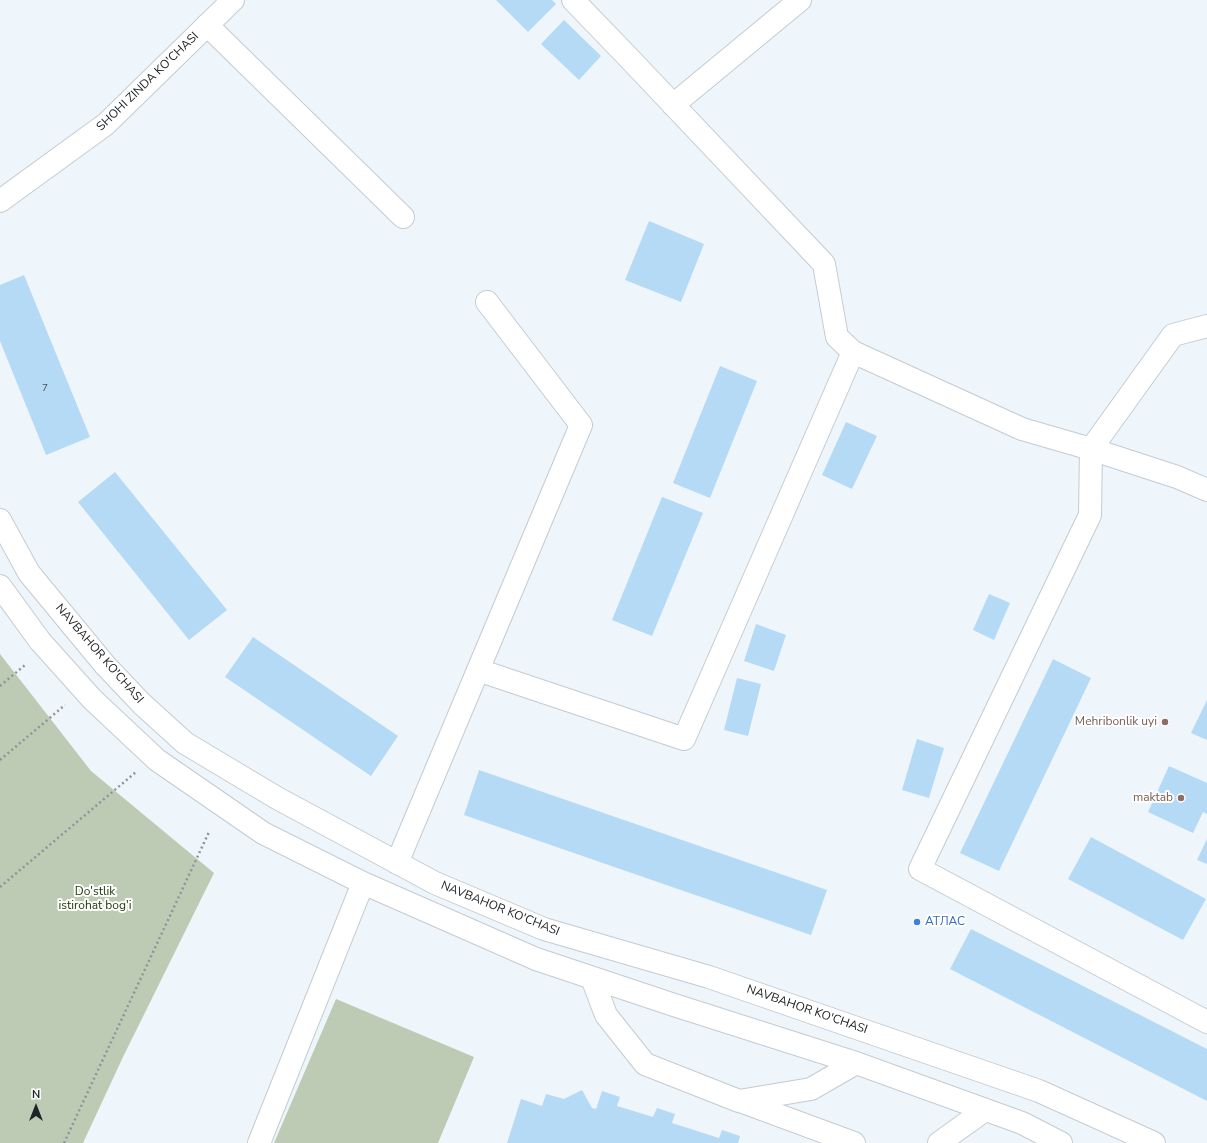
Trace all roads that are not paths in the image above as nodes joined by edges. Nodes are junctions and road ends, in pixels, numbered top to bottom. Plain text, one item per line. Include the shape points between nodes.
1 (233, 0) edge
2 (573, 0) edge
3 (800, 0) edge
4 (207, 25) junction
5 (673, 105) junction
6 (0, 201) edge
7 (403, 217) dead end
8 (487, 302) dead end
9 (1207, 326) edge
10 (853, 352) junction
11 (1092, 449) junction
12 (1207, 490) edge
13 (0, 520) edge
14 (0, 586) edge
15 (478, 670) junction
16 (398, 863) junction
17 (363, 883) junction
18 (435, 883) junction
19 (424, 910) junction
20 (592, 978) junction
21 (1207, 1022) edge
22 (856, 1063) junction
23 (739, 1101) junction
24 (985, 1110) junction
25 (258, 1143) edge
26 (854, 1143) edge
27 (939, 1143) edge
28 (1061, 1143) edge
29 (1154, 1143) edge

1 - 4 street, SHOHI ZINDA KO'CHASI
2 - 5 street
3 - 5 street
4 - 6 street, SHOHI ZINDA KO'CHASI via 106,124
4 - 7 street
5 - 10 street via 824,264 836,337
8 - 15 street via 581,425
9 - 11 street via 1173,335
10 - 11 street via 1022,429
10 - 15 street via 684,738
11 - 12 street
11 - 21 street via 1090,515 920,869
13 - 16 street, NAVBAHOR KO'CHASI via 29,573 104,665 185,743 277,798
14 - 17 street via 40,641 92,699 157,760 263,833
15 - 16 street
16 - 18 street, NAVBAHOR KO'CHASI
17 - 19 street
17 - 25 street
18 - 19 street
18 - 29 street, NAVBAHOR KO'CHASI via 544,928 709,977 1040,1090
19 - 20 street via 536,959
20 - 22 street
20 - 23 street via 606,1015 645,1064
22 - 23 street via 811,1089
22 - 24 street
23 - 26 street
24 - 27 street
24 - 28 street via 1022,1123

